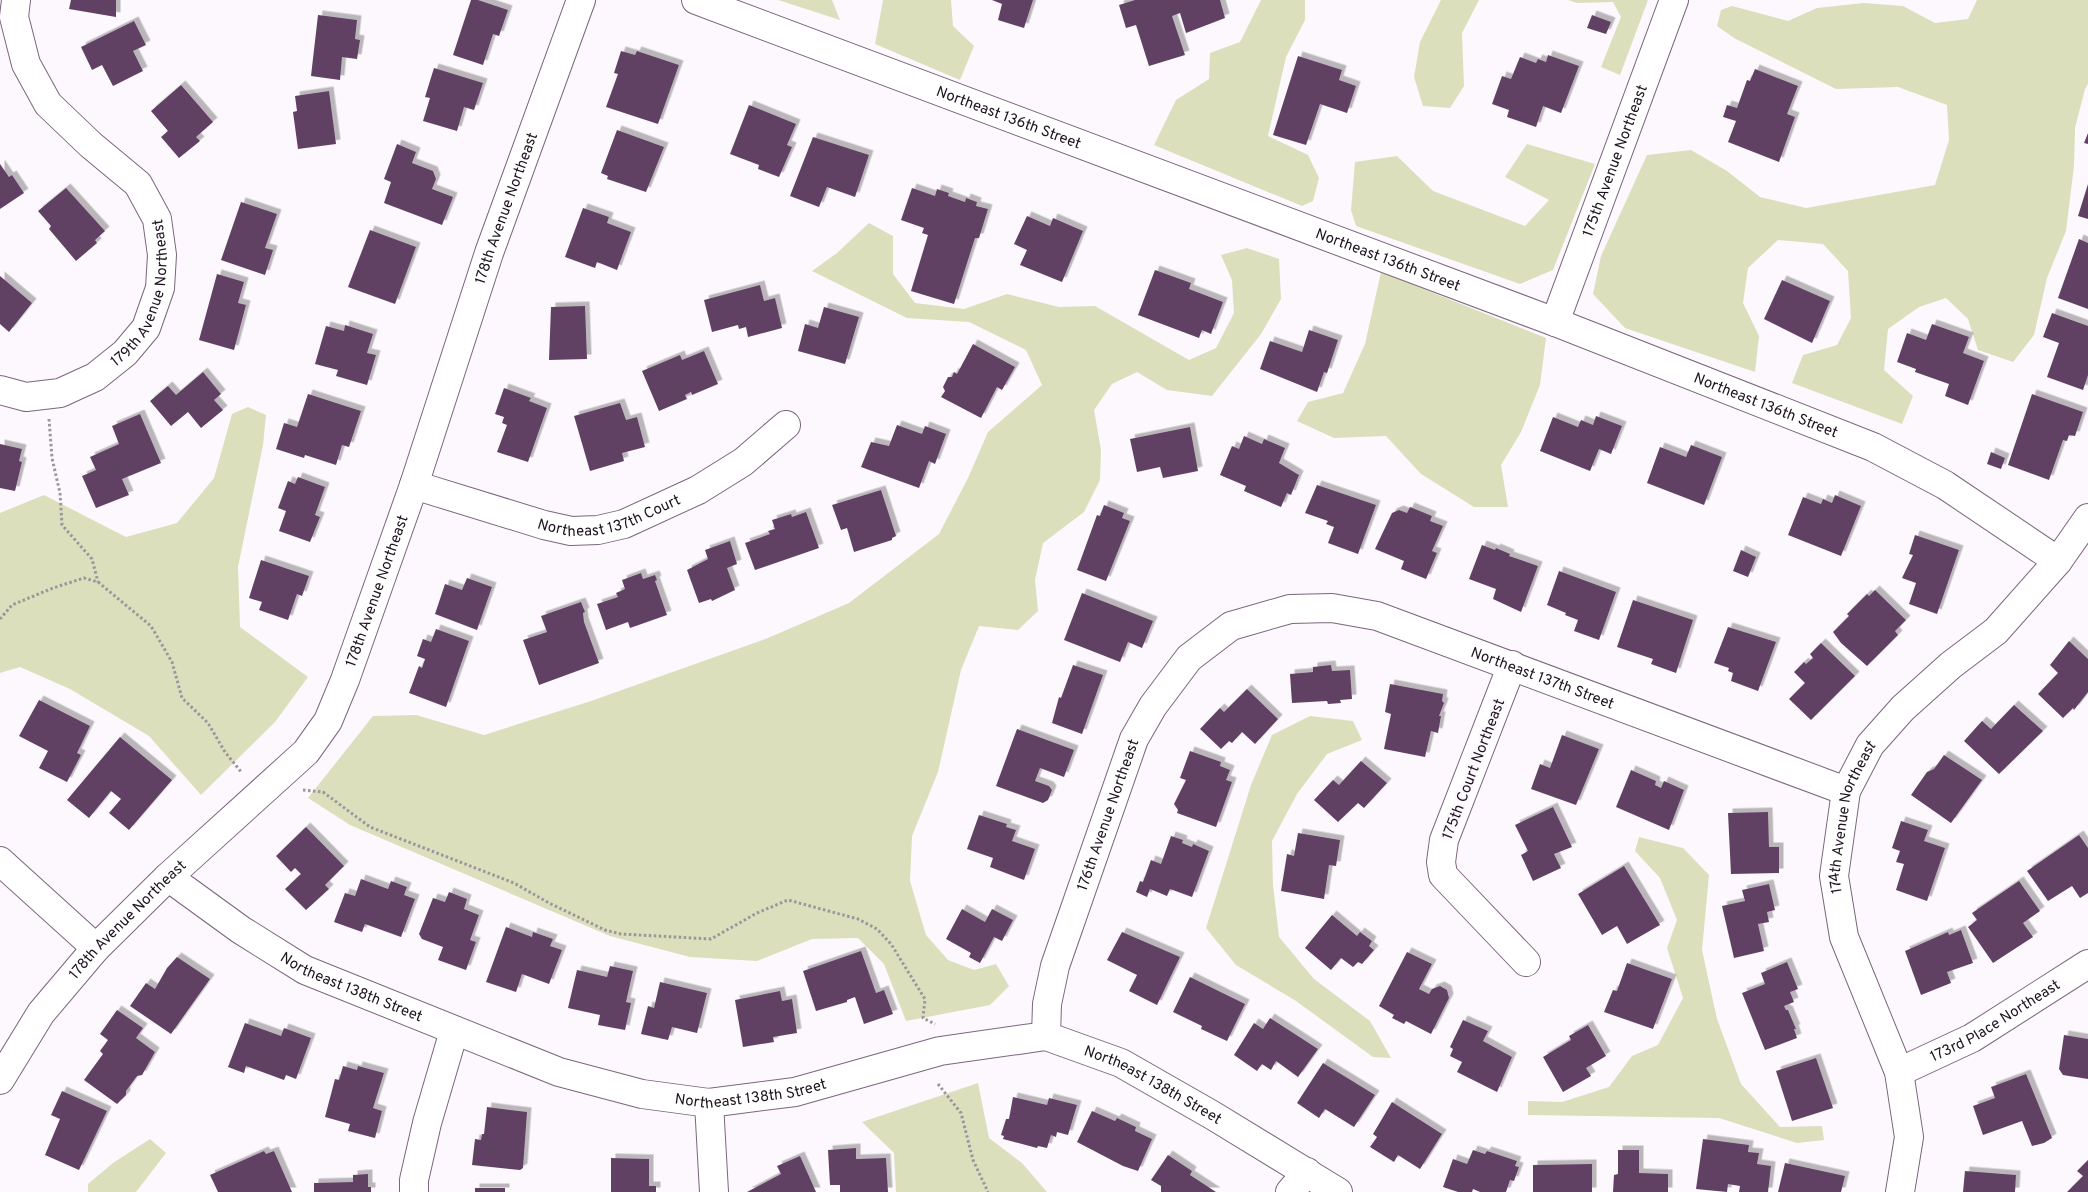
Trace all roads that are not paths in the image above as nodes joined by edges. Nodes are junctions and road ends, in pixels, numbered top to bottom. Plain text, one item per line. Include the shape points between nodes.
1 (16, 0) edge
2 (581, 0) edge
3 (696, 0) edge
4 (1674, 0) edge
5 (1555, 322) junction
6 (0, 390) edge
7 (786, 426) dead end
8 (414, 485) junction
9 (2088, 518) edge
10 (2058, 562) junction
11 (1232, 626) joint
12 (1512, 665) junction
13 (1846, 791) junction
14 (0, 861) edge
15 (168, 877) junction
16 (96, 948) junction
17 (1526, 962) dead end
18 (2088, 964) edge
19 (454, 1031) junction
20 (1046, 1036) junction
21 (1899, 1072) junction
22 (0, 1080) edge
23 (709, 1103) junction
24 (1299, 1182) edge
25 (414, 1192) edge
26 (714, 1192) edge
27 (1338, 1192) edge
28 (1900, 1192) edge

1 - 6 street, 179th Avenue Northeast via 14,17 26,64 48,104 91,146 138,184 157,219 162,255 160,288 146,328 125,353 95,377 60,393 26,397
2 - 8 street, 178th Avenue Northeast via 489,253
3 - 5 street, Northeast 136th Street
4 - 5 street, 175th Avenue Northeast
5 - 10 street, Northeast 136th Street via 1873,447 1945,485
7 - 8 street, Northeast 137th Court via 743,462 698,490 624,524 598,530 571,531 544,525
8 - 15 street, 178th Avenue Northeast via 328,721 306,752
9 - 10 street, 174th Avenue Northeast
10 - 13 street, 174th Avenue Northeast via 1996,630 1903,708 1870,746
11 - 12 street, Northeast 137th Street via 1290,609 1332,608 1377,616
11 - 20 street, 176th Avenue Northeast via 1189,658 1153,706 1134,739 1055,966 1047,1004
12 - 13 street, Northeast 137th Street
12 - 17 street, 175th Court Northeast via 1444,840 1440,862 1442,875
13 - 21 street, 174th Avenue Northeast via 1834,876 1844,937
14 - 16 street
15 - 16 street, 178th Avenue Northeast
15 - 19 street, Northeast 138th Street via 241,930 305,970
16 - 22 street, 178th Avenue Northeast via 41,1013
18 - 21 street, 173rd Place Northeast via 1972,1038
19 - 23 street, Northeast 138th Street via 558,1072 642,1094
19 - 25 street via 426,1123
20 - 23 street, Northeast 138th Street via 940,1051 795,1092
20 - 24 street, Northeast 138th Street via 1121,1063
21 - 28 street, 174th Avenue Northeast via 1909,1137
23 - 26 street
24 - 27 street, Northeast 138th Street

